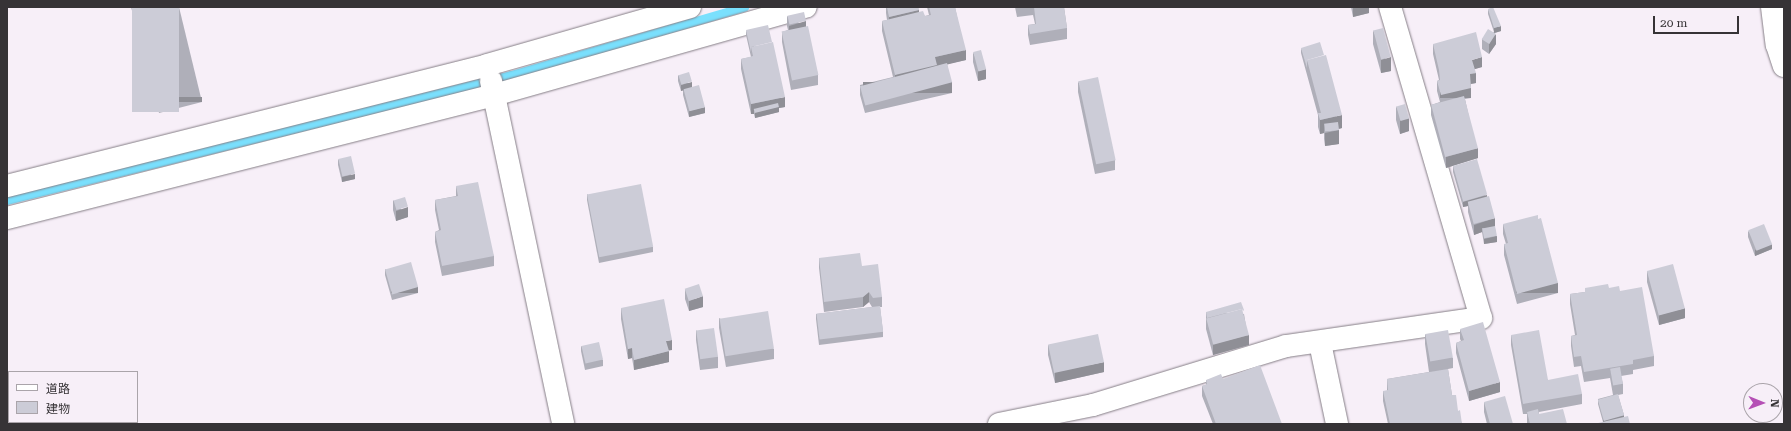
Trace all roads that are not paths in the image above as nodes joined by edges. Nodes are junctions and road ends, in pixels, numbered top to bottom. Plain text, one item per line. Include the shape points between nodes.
1 (690, 7) edge
2 (806, 7) edge
3 (1390, 7) edge
4 (1772, 7) edge
5 (487, 65) junction
6 (1784, 66) edge
7 (494, 95) junction
8 (7, 186) edge
9 (7, 218) edge
10 (1320, 343) junction
11 (563, 424) edge
12 (1000, 424) edge
13 (1337, 424) edge

1 - 5 street
2 - 7 street
3 - 10 street via 1482,318
4 - 6 street via 1777,45
5 - 7 street
5 - 8 street
7 - 9 street
7 - 11 street
10 - 12 street via 1286,346 1094,405
10 - 13 street

